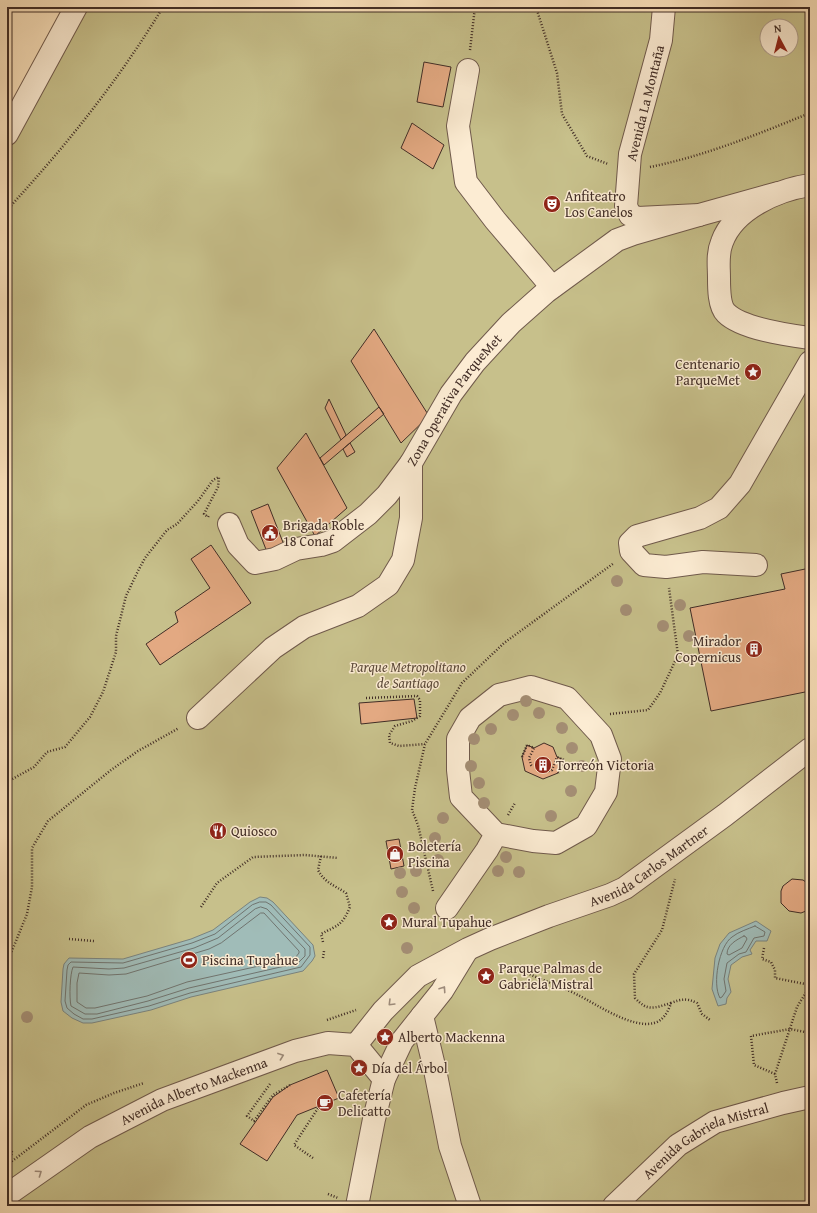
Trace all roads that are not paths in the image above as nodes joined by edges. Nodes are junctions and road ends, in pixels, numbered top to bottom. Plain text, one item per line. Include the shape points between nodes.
1 (76, 7) edge
2 (664, 7) edge
3 (468, 70) road end
4 (7, 134) edge
5 (804, 186) edge
6 (778, 193) junction
7 (699, 216) junction
8 (552, 287) junction
9 (810, 338) edge
10 (810, 362) edge
11 (411, 463) junction
12 (229, 524) dead end
13 (756, 565) dead end
14 (198, 718) road end
15 (810, 749) edge
16 (496, 834) junction
17 (447, 908) dead end
18 (468, 949) junction
19 (422, 1016) junction
20 (356, 1045) junction
21 (384, 1079) junction
22 (810, 1097) edge
23 (7, 1195) edge
24 (358, 1206) edge
25 (470, 1206) edge
26 (614, 1206) edge

1 - 4 street
2 - 7 street, Avenida La Montaña via 661,40 630,154 626,206 630,214 638,218
3 - 8 street via 458,126 466,182
5 - 6 street
6 - 7 street, Avenida La Montaña
6 - 9 street via 742,214 730,228 722,242 718,258 719,294 726,313 740,322 782,334
7 - 8 street, Zona Operativa ParqueMet via 617,240
8 - 11 street, Zona Operativa ParqueMet via 511,323 475,362 451,394
10 - 13 street via 740,484 719,508 700,518 637,536 630,543 631,551 644,565 666,567 702,562
11 - 12 street, Zona Operativa ParqueMet via 387,495 368,514 333,541 296,549 275,559 255,563 238,545
11 - 14 street via 411,518 403,560 388,585 358,606 304,627 273,648
15 - 18 street, Avenida Carlos Martner via 683,846 610,896 549,916
16 - 16 street via 461,797 458,738 470,718 499,695 530,686 567,698 602,735 610,759 606,792 586,826 556,843
16 - 17 street
19 -> 18 street via 442,991
18 -> 20 street, Avenida Carlos Martner via 418,976 383,1011
19 - 21 street via 402,1041
19 - 25 street via 450,1146
20 - 21 street
23 -> 20 street, Avenida Alberto Mackenna via 90,1137 162,1100 295,1051 328,1043
21 - 24 street
22 - 26 street, Avenida Gabriela Mistral via 715,1122 678,1145

